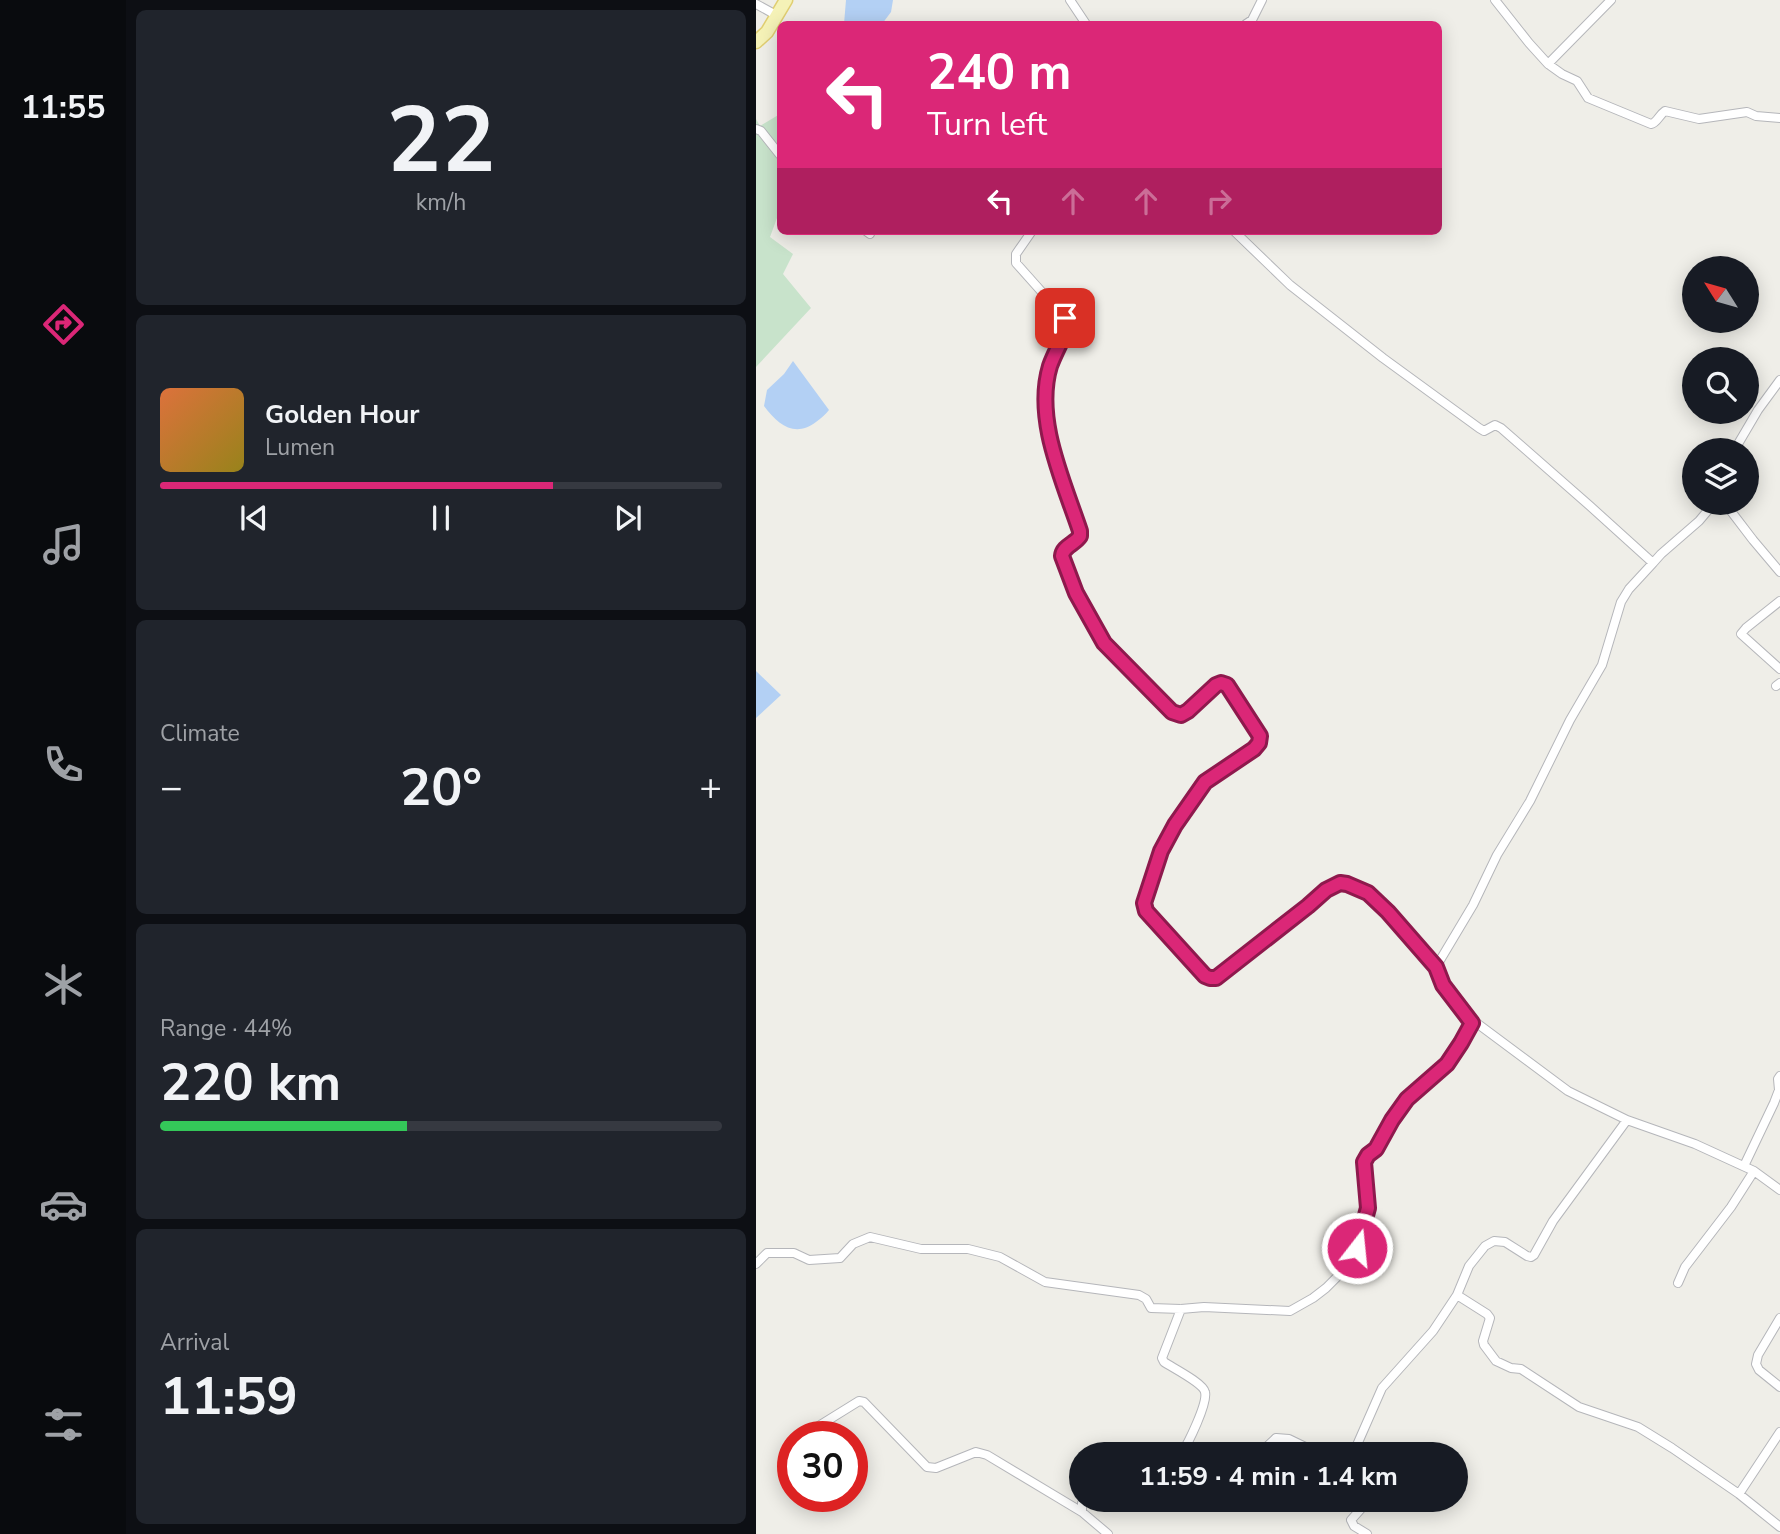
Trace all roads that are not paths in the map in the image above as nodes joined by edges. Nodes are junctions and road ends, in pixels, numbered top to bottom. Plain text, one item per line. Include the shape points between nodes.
1 (786, 0) edge
2 (1070, 0) edge
3 (1262, 0) edge
4 (1495, 0) edge
5 (1611, 0) edge
6 (756, 4) edge
7 (776, 15) junction
8 (1084, 21) edge
9 (1250, 21) edge
10 (756, 42) edge
11 (1548, 64) junction
12 (1780, 118) edge
13 (756, 129) edge
14 (777, 151) edge
15 (1029, 235) edge
16 (1238, 235) edge
17 (1780, 380) edge
18 (1743, 438) edge
19 (1704, 515) edge
20 (1734, 515) edge
21 (1653, 564) junction
22 (1780, 572) edge
23 (1780, 601) edge
24 (1780, 669) edge
25 (1436, 967) junction
26 (1472, 1023) junction
27 (1780, 1076) edge
28 (1627, 1119) junction
29 (1744, 1166) junction
30 (1754, 1171) junction
31 (1780, 1190) edge
32 (756, 1264) edge
33 (1678, 1283) dead end
34 (1457, 1295) junction
35 (1181, 1309) junction
36 (1780, 1318) edge
37 (1780, 1387) edge
38 (826, 1421) edge
39 (1780, 1432) edge
40 (1189, 1442) edge
41 (1272, 1442) edge
42 (1295, 1442) edge
43 (1358, 1442) edge
44 (1739, 1494) junction
45 (1069, 1504) edge
46 (1082, 1512) edge
47 (1358, 1512) edge
48 (1780, 1527) edge
49 (1108, 1534) edge
50 (1367, 1534) edge

1 - 7 main road
2 - 8 street
3 - 9 street
4 - 11 street
5 - 11 street
6 - 7 street
7 - 10 main road
11 - 12 street via 1577,81 1588,98 1651,124 1665,111 1699,119 1747,112
13 - 14 street
15 - 25 street via 1016,254 1016,263 1068,325 1051,365 1045,398 1048,431 1080,531 1077,541 1062,551 1076,593 1104,643 1172,712 1181,715 1188,711 1221,683 1227,685 1260,736 1254,749 1205,782 1175,825 1161,851 1144,903 1146,911 1205,976 1216,978 1326,890 1347,884 1368,893
16 - 21 street via 1290,285 1383,358 1484,431 1495,425 1501,428
17 - 18 street
19 - 21 street
20 - 22 street
21 - 25 street via 1621,602 1602,665
23 - 24 street via 1741,634
25 - 26 street via 1443,985
26 - 28 street via 1568,1091
26 - 35 street via 1447,1064 1407,1099 1364,1162 1368,1208 1357,1248 1326,1288 1290,1311
27 - 29 street via 1774,1103
28 - 29 street
28 - 34 street via 1553,1221 1534,1255 1494,1241 1469,1266
29 - 30 street
30 - 31 street
30 - 33 street
32 - 35 street via 767,1252 794,1253 808,1260 840,1258 853,1244 870,1237 921,1249 968,1249 1000,1257 1045,1282 1139,1296 1151,1308
34 - 43 street via 1433,1331 1382,1388
34 - 44 street via 1490,1318 1483,1341 1496,1362 1521,1369 1578,1408 1638,1427
35 - 40 street via 1161,1358 1199,1383 1206,1393
36 - 37 street via 1756,1364
38 - 45 street via 864,1402 927,1467 936,1468 975,1452
39 - 44 street
41 - 42 street via 1276,1438
44 - 48 street
46 - 49 street
47 - 50 street via 1351,1520

